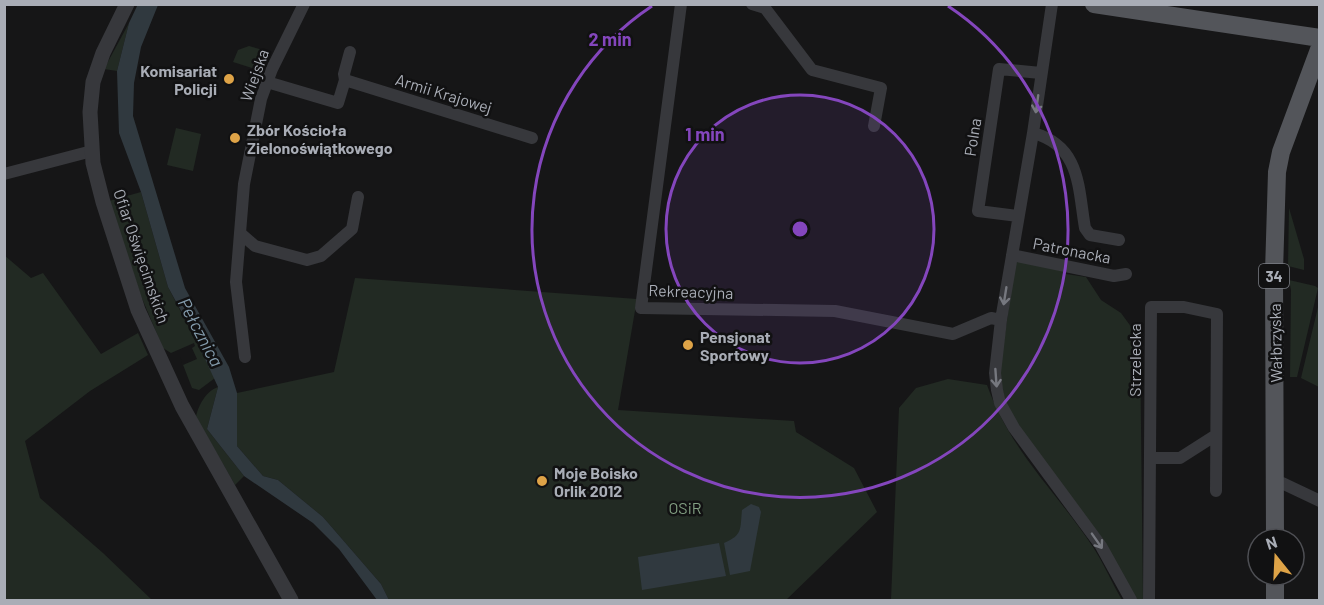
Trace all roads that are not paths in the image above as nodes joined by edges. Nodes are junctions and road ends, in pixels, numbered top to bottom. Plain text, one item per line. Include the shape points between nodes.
1 (127, 4) edge
2 (304, 4) edge
3 (681, 4) edge
4 (752, 4) edge
5 (1052, 4) edge
6 (1094, 4) edge
7 (1320, 38) edge
8 (1320, 47) edge
9 (350, 52) dead end
10 (1041, 73) junction
11 (345, 80) junction
12 (267, 82) junction
13 (874, 126) dead end
14 (1033, 133) junction
15 (532, 138) dead end
16 (92, 151) junction
17 (4, 174) edge
18 (358, 197) dead end
19 (1018, 216) junction
20 (240, 233) junction
21 (1119, 240) dead end
22 (1012, 255) junction
23 (1126, 274) dead end
24 (1001, 320) junction
25 (245, 357) dead end
26 (1216, 435) junction
27 (1151, 458) junction
28 (1275, 483) junction
29 (1216, 491) dead end
30 (1320, 501) edge
31 (1275, 527) edge
32 (291, 600) edge
33 (1131, 600) edge
34 (1149, 600) edge

1 - 16 street, Ofiar Oświęcimskich via 93,82
2 - 12 street, Wiejska
3 - 24 street, Rekreacyjna via 641,308 835,311 953,334 991,318
4 - 13 street via 765,8 812,70 881,88
5 - 10 street
6 - 7 main road
8 - 28 main road, Wałbrzyska / 34 via 1277,172
9 - 11 street
10 -> 14 street
10 - 19 street, Polna via 999,69 978,211
11 - 12 street via 338,103
11 - 15 street, Armii Krajowej
12 - 20 street, Wiejska via 244,184
14 - 19 street
14 - 21 street, Patronacka via 1071,160 1085,228 1090,235
16 - 17 street
16 - 32 street, Ofiar Oświęcimskich via 103,202 138,310 182,406
18 - 20 street via 352,229 321,256 307,260 255,246
19 - 22 street
20 - 25 street, Wiejska via 236,282
22 - 23 street, Patronacka via 1114,276
22 -> 24 street
24 -> 33 street via 995,373 1000,403 1046,474 1101,546
26 - 27 street via 1180,458
26 - 27 street, Strzelecka via 1217,314 1184,307 1151,307
26 - 29 street, Strzelecka
27 - 34 street, Strzelecka
28 - 30 street
28 - 31 main road, Wałbrzyska / 34

